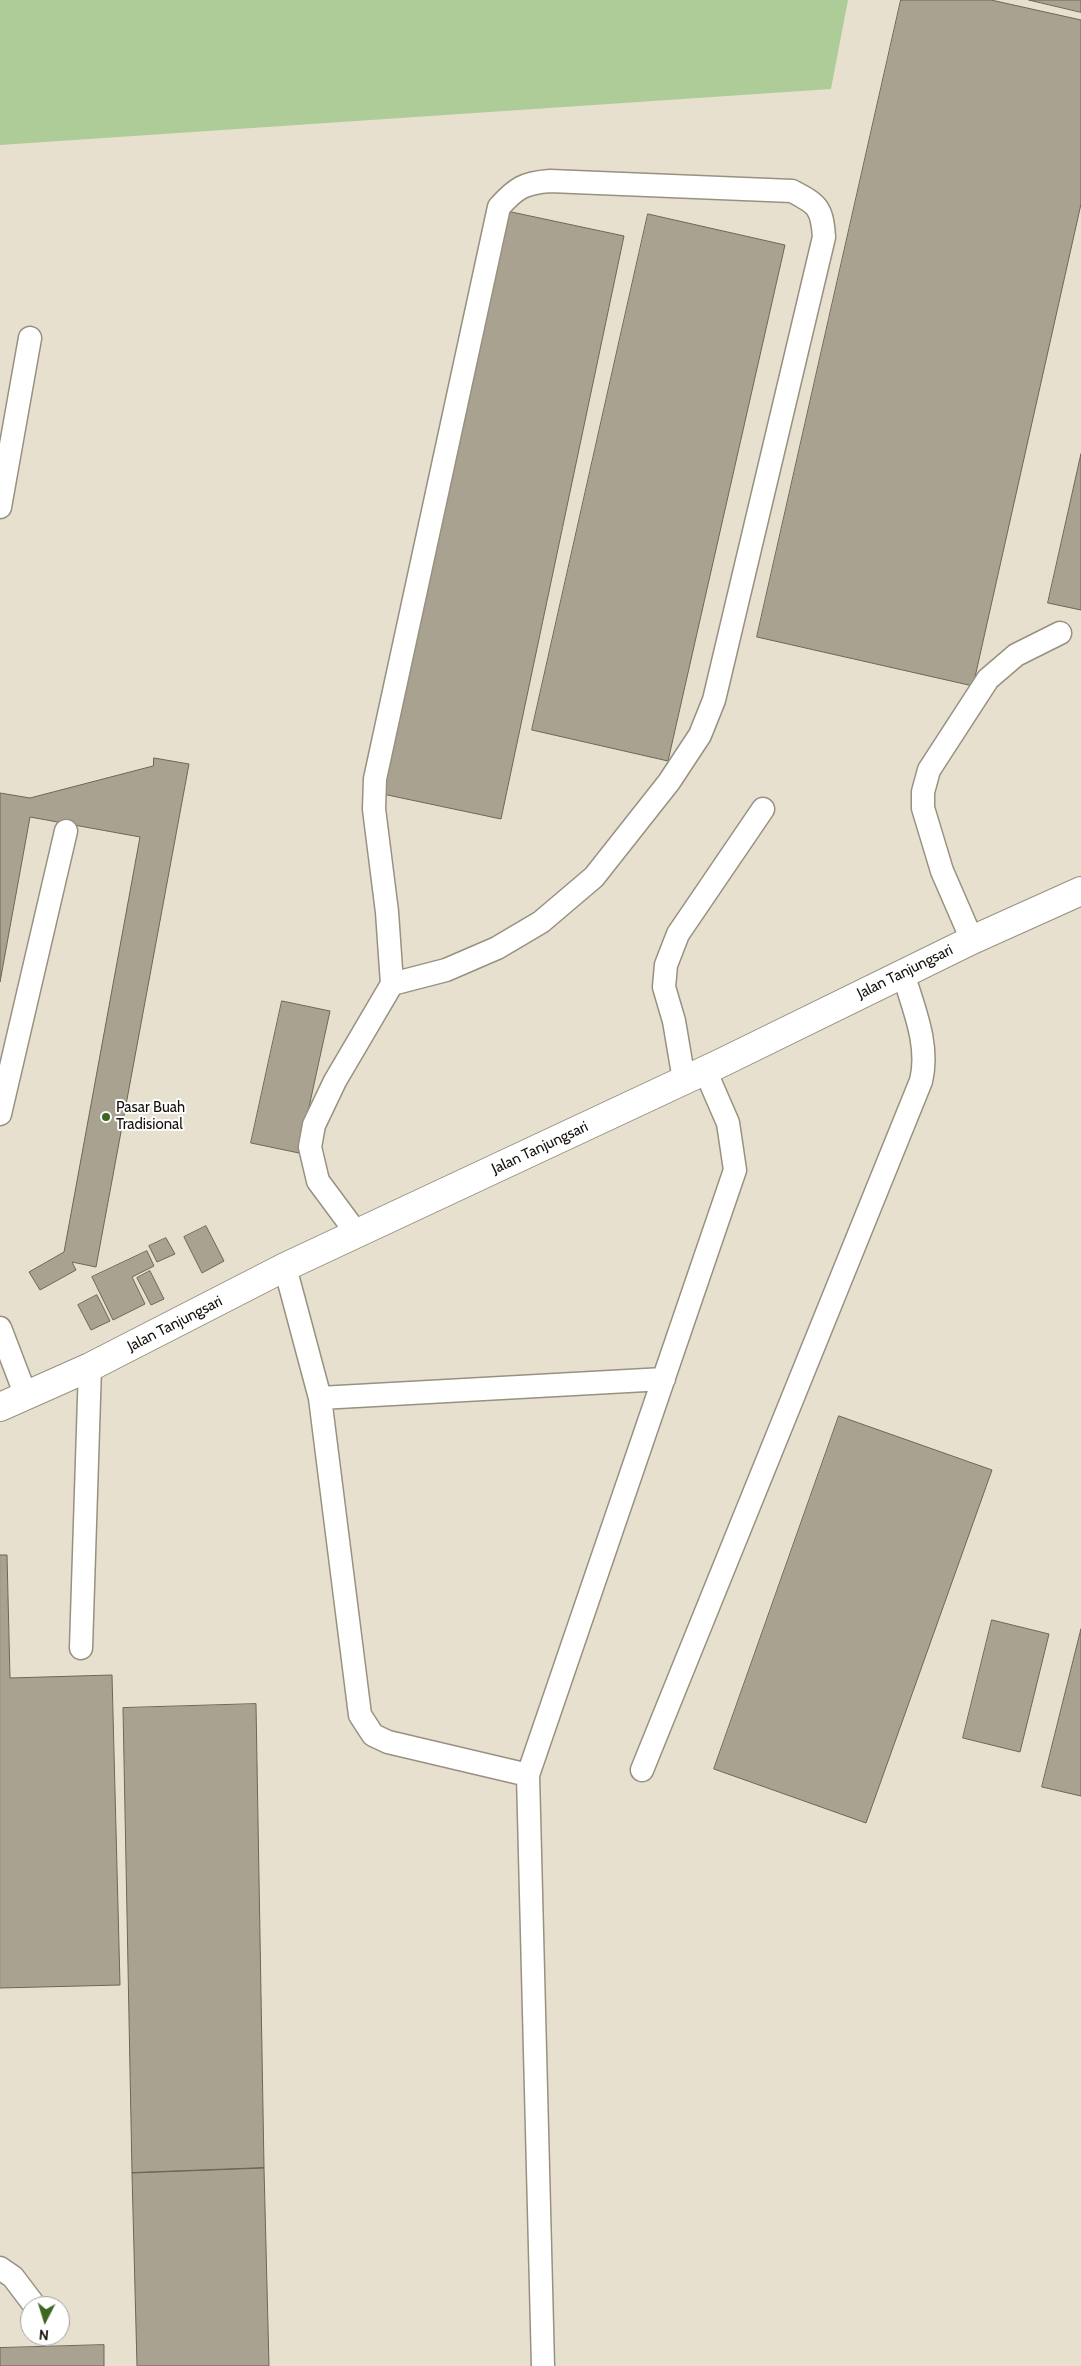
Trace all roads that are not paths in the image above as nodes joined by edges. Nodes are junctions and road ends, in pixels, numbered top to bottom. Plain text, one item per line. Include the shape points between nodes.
1 (30, 338) dead end
2 (0, 507) edge
3 (1060, 632) dead end
4 (763, 809) dead end
5 (66, 831) dead end
6 (1081, 891) edge
7 (972, 940) junction
8 (903, 973) junction
9 (392, 984) junction
10 (695, 1075) junction
11 (0, 1114) edge
12 (358, 1235) junction
13 (285, 1268) junction
14 (0, 1328) edge
15 (90, 1367) junction
16 (664, 1379) junction
17 (26, 1396) junction
18 (320, 1398) junction
19 (0, 1407) edge
20 (81, 1648) dead end
21 (642, 1770) dead end
22 (528, 1775) junction
23 (0, 2268) edge
24 (27, 2296) edge
25 (543, 2366) edge

1 - 2 lane
3 - 7 lane via 1016,655 988,679 929,770 923,808 942,871
4 - 10 lane via 678,934 666,965 664,987
5 - 11 lane
6 - 7 main road, Jalan Tanjungsari
7 - 8 main road, Jalan Tanjungsari
8 - 10 main road, Jalan Tanjungsari
8 - 21 lane via 920,1030 925,1064 921,1081
9 - 9 lane via 374,809 376,780 499,208 515,190 532,182 792,190 812,201 823,217 824,237 714,700 700,734 669,782 594,877 541,922 497,948 446,970
9 - 12 lane via 331,1090 314,1126 310,1147 318,1181
10 - 12 main road, Jalan Tanjungsari
10 - 16 lane via 728,1123 735,1170
12 - 13 main road, Jalan Tanjungsari
13 - 15 main road, Jalan Tanjungsari
13 - 18 lane
14 - 17 lane
15 - 17 main road, Jalan Tanjungsari
15 - 20 lane
16 - 18 lane
16 - 22 lane
17 - 19 main road, Jalan Tanjungsari
18 - 22 lane via 360,1715 373,1735 388,1742
22 - 25 lane
23 - 24 lane via 13,2277

